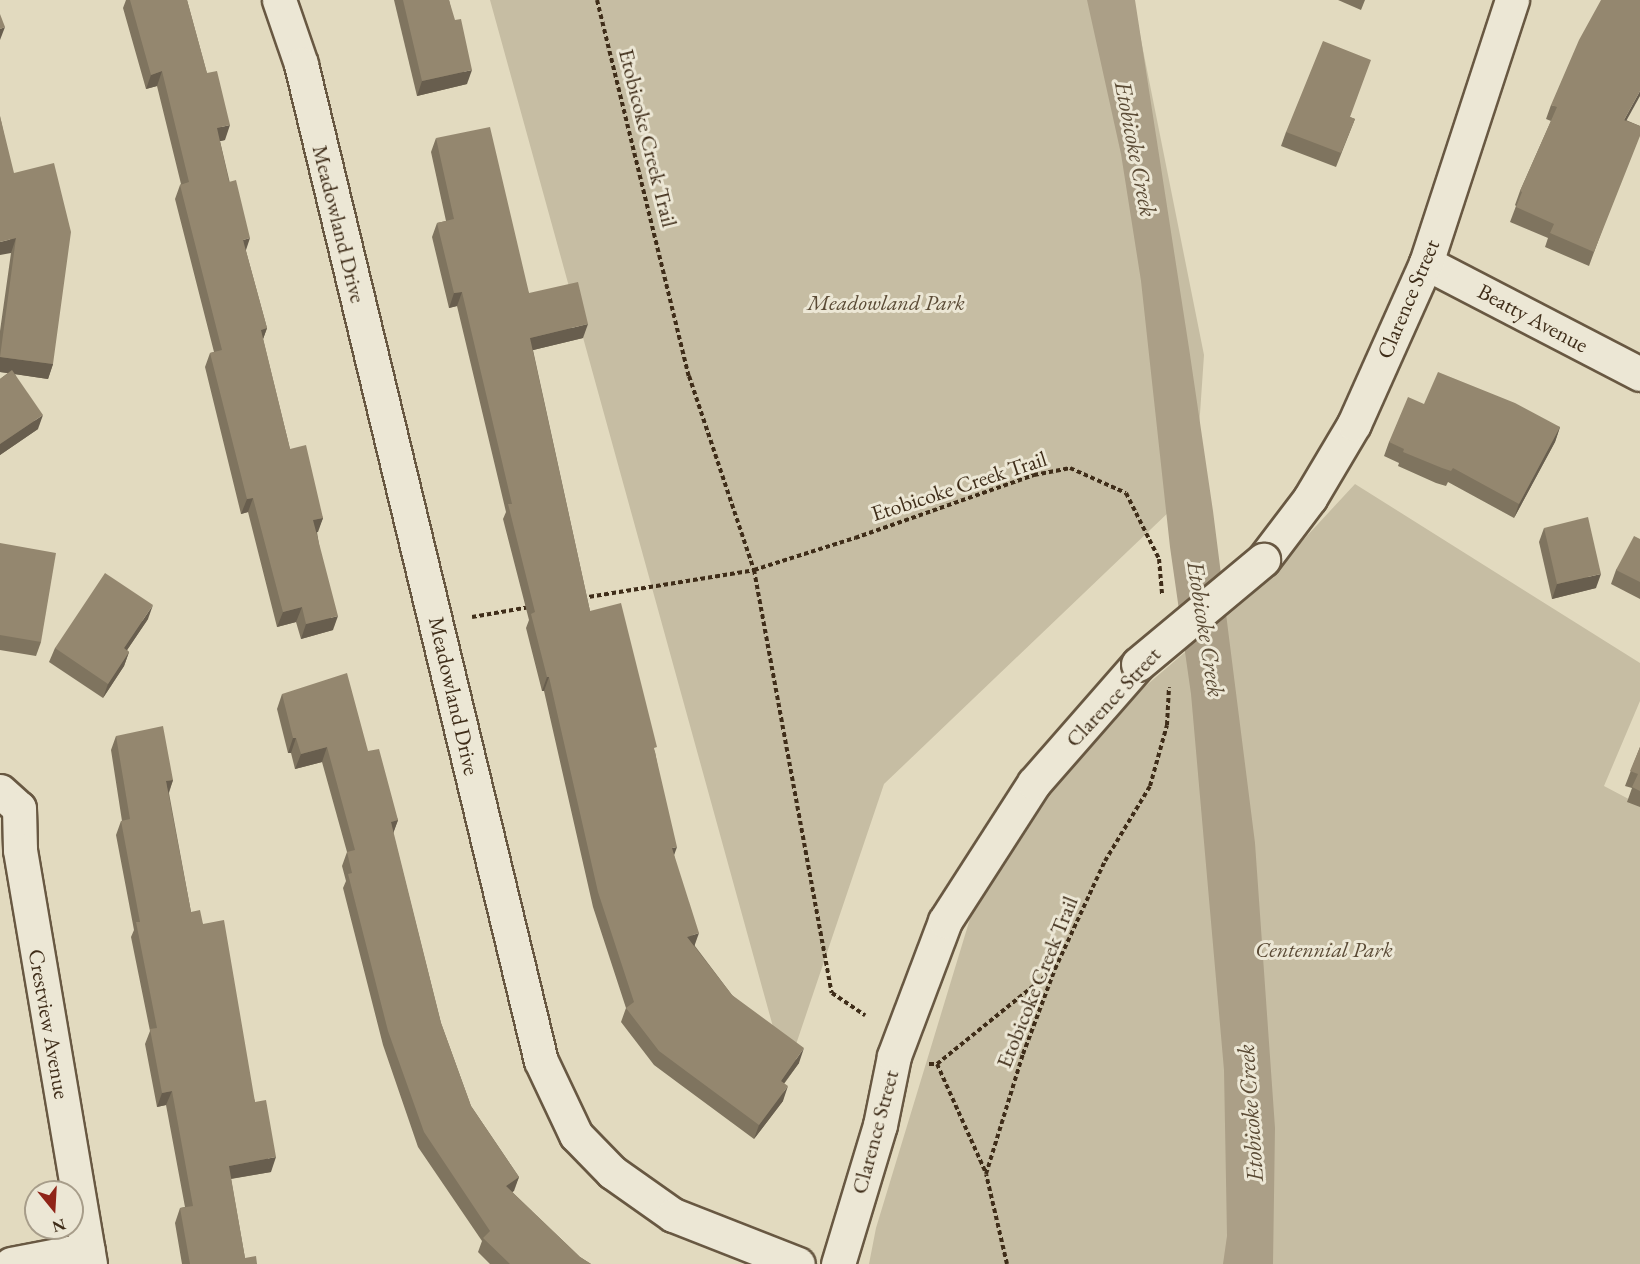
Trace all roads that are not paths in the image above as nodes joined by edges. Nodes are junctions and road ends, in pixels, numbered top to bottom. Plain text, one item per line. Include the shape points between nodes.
1 (279, 0) edge
2 (1512, 0) edge
3 (1426, 263) junction
4 (1640, 374) edge
5 (0, 791) edge
6 (89, 1256) edge
7 (11, 1264) edge
8 (798, 1264) edge
9 (838, 1264) edge

1 - 8 street, Meadowland Drive via 301,64 541,1061 576,1135 612,1172 673,1215
2 - 3 street, Clarence Street
3 - 4 street, Beatty Avenue
3 - 9 street, Clarence Street, bridge via 1353,424 1310,498 1263,560 1138,664 1034,783 945,921 894,1056 880,1125
5 - 6 street, Crestview Avenue via 19,808 20,850
6 - 7 street

